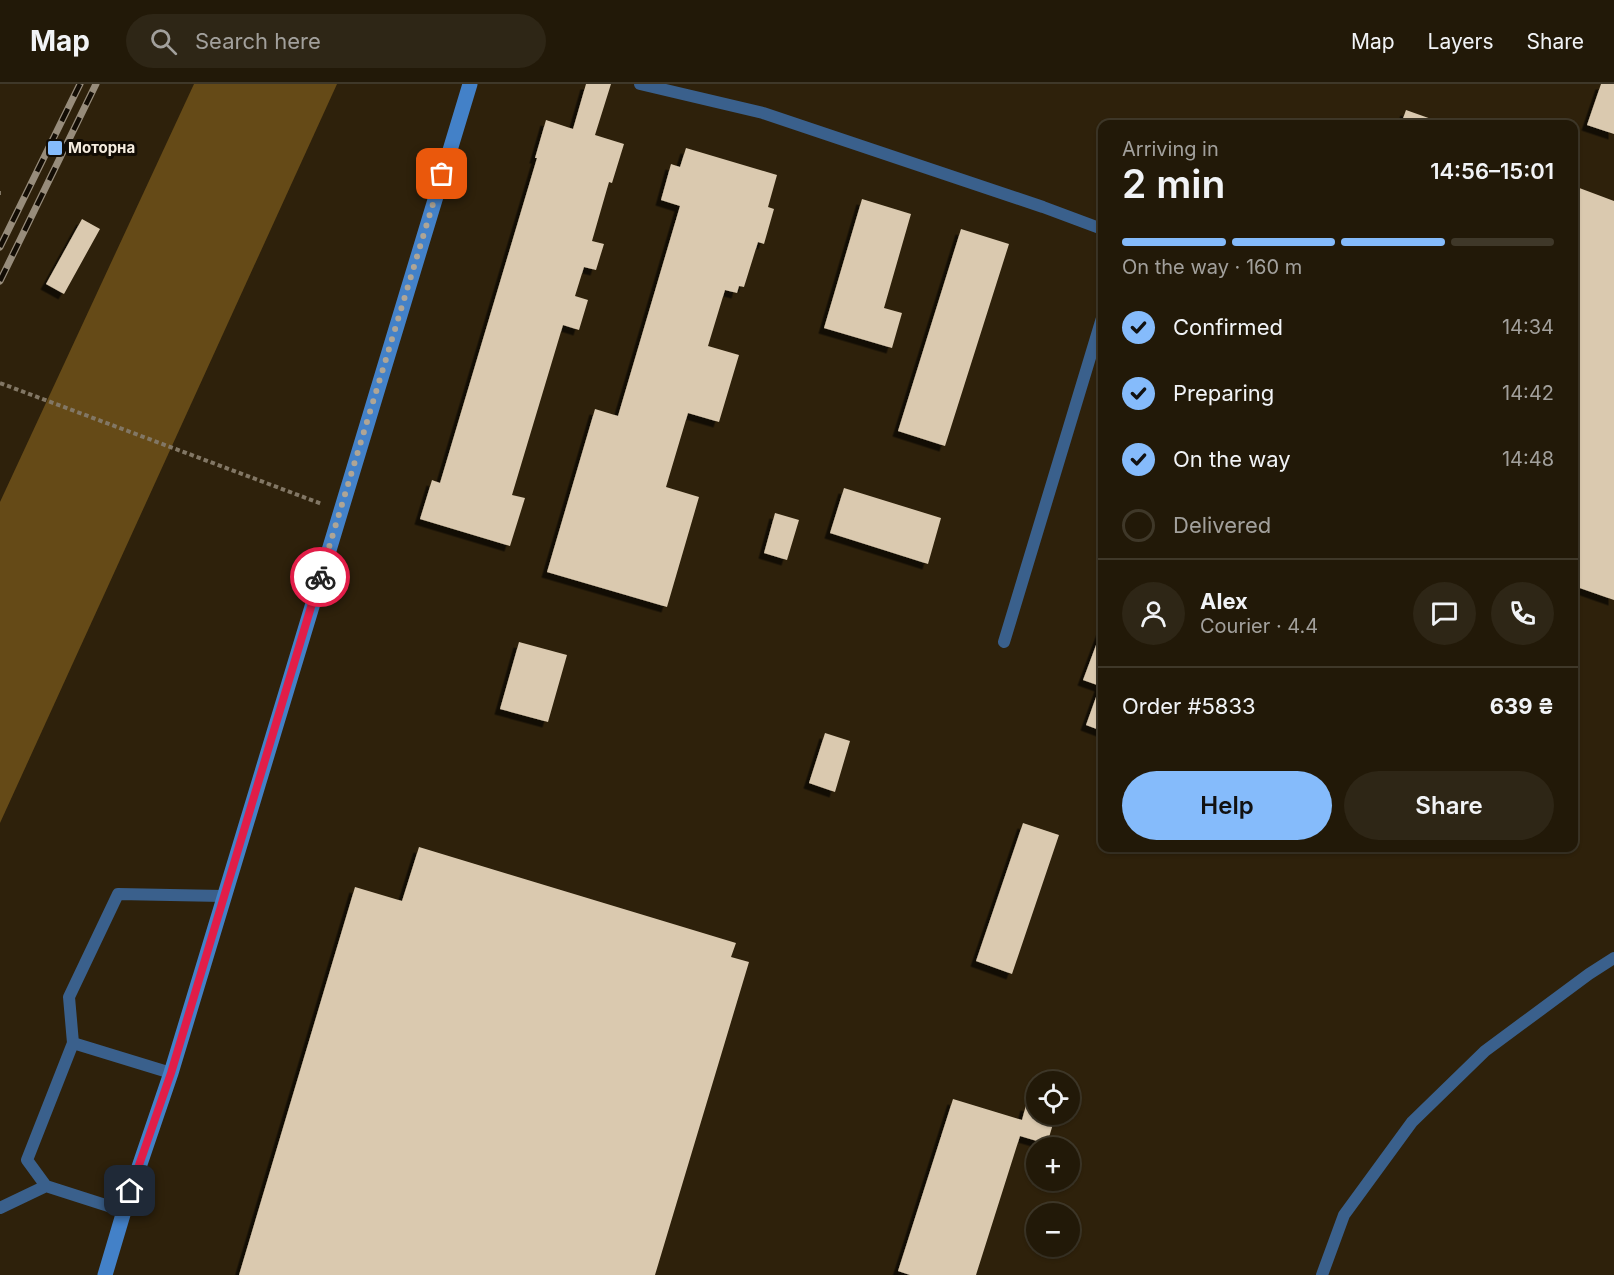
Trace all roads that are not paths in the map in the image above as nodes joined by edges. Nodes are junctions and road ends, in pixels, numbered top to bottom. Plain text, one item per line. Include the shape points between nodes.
1 (470, 84) edge
2 (640, 84) edge
3 (1098, 228) edge
4 (1098, 331) edge
5 (1004, 642) dead end
6 (223, 896) junction
7 (1614, 958) edge
8 (73, 1042) junction
9 (171, 1073) junction
10 (46, 1186) junction
11 (0, 1208) edge
12 (124, 1211) junction
13 (105, 1275) edge
14 (1322, 1275) edge

1 - 6 main road
2 - 3 lane via 763,113
4 - 5 lane
6 - 8 lane via 118,894 69,997
6 - 9 main road
7 - 14 lane via 1485,1051 1412,1122 1344,1215
8 - 9 lane
8 - 10 lane via 27,1160
9 - 12 main road
10 - 11 lane
10 - 12 lane
12 - 13 main road

